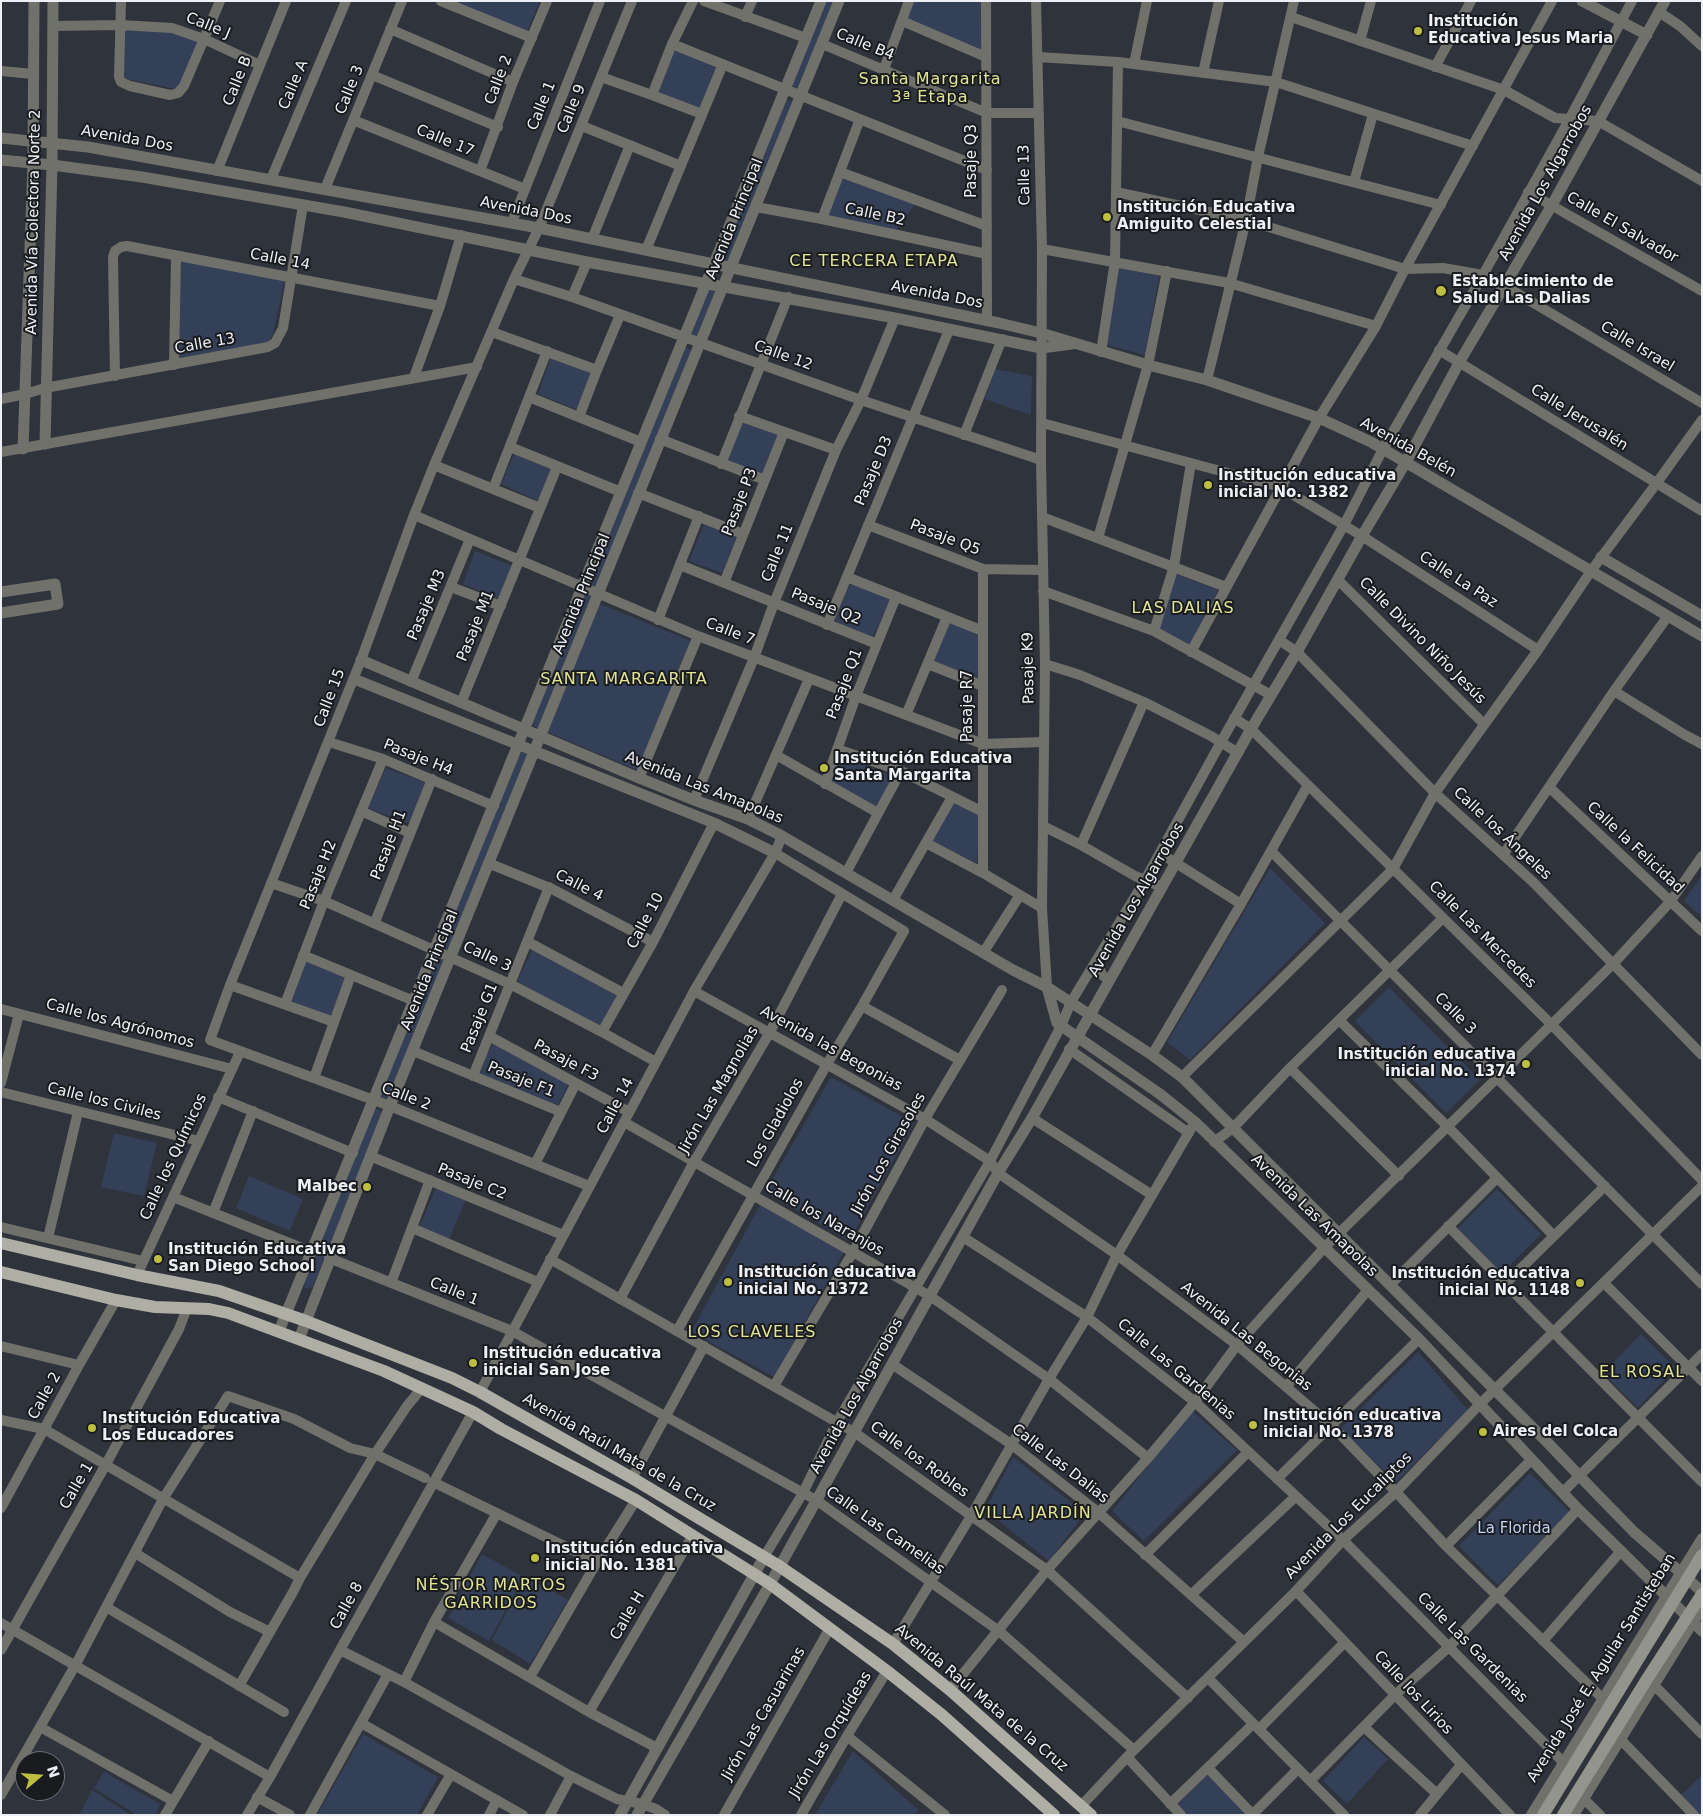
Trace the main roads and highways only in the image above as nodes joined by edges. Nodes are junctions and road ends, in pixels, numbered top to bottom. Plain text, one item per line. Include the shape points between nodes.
1 (1, 1242) edge
2 (1, 1272) edge
3 (1702, 1555) edge
4 (1702, 1593) edge
5 (1054, 1815) edge
6 (1091, 1815) edge
7 (1543, 1815) edge
8 (1564, 1815) edge

1 - 6 main road, Avenida Raúl Mata de la Cruz via 219,1291 306,1320 480,1392 764,1556 893,1644
2 - 5 main road via 116,1300 228,1313 384,1371 473,1412 636,1500 770,1584 942,1715
3 - 7 main road, Avenida José E. Aguilar Santisteban via 1669,1599
4 - 8 main road via 1690,1619

